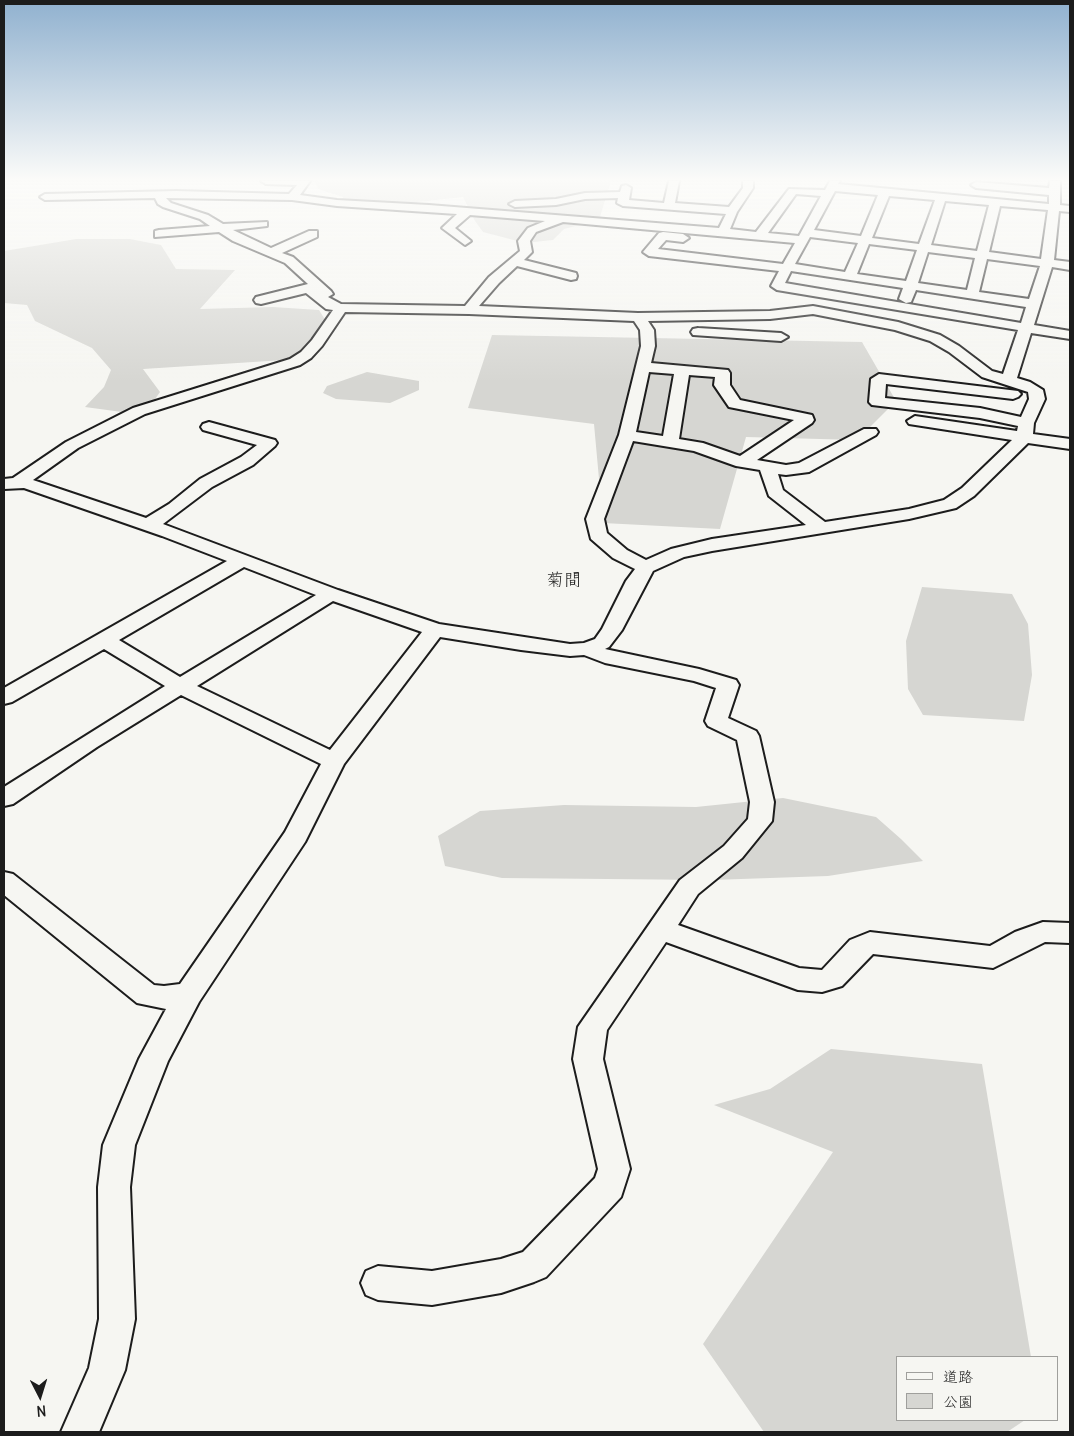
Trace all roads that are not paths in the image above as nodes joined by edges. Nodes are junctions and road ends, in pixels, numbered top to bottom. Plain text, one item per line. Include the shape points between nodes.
1 (262, 248) edge
2 (282, 248) edge
3 (525, 248) edge
4 (652, 248) edge
5 (798, 248) edge
6 (861, 248) edge
7 (924, 248) joint
8 (984, 248) edge
9 (1049, 248) edge
10 (273, 252) junction
11 (982, 255) junction
12 (516, 262) junction
13 (1047, 263) junction
14 (1070, 266) edge
15 (787, 268) junction
16 (571, 276) dead end
17 (850, 276) junction
18 (911, 286) junction
19 (972, 295) junction
20 (261, 300) dead end
21 (1033, 304) junction
22 (904, 307) junction
23 (341, 308) junction
24 (469, 310) junction
25 (741, 316) junction
26 (638, 317) junction
27 (1026, 328) junction
28 (698, 332) dead end
29 (749, 334) junction
30 (1070, 335) edge
31 (781, 337) dead end
32 (642, 367) junction
33 (682, 370) junction
34 (1008, 380) junction
35 (1037, 399) junction
36 (910, 420) dead end
37 (209, 427) dead end
38 (1026, 430) junction
39 (870, 432) dead end
40 (627, 435) junction
41 (670, 442) junction
42 (1070, 444) edge
43 (742, 462) junction
44 (768, 468) junction
45 (11, 483) edge
46 (148, 524) junction
47 (822, 528) junction
48 (243, 560) junction
49 (646, 567) junction
50 (331, 594) junction
51 (435, 630) junction
52 (104, 640) junction
53 (587, 649) junction
54 (182, 687) junction
55 (4, 697) edge
56 (334, 760) junction
57 (4, 798) edge
58 (4, 881) edge
59 (660, 929) junction
60 (1070, 933) edge
61 (189, 994) junction
62 (378, 1283) dead end
63 (80, 1432) edge

1 - 10 street
2 - 10 street
3 - 12 street via 526,252
4 - 15 street via 649,252
5 - 15 street
6 - 17 street
7 - 11 street
7 - 18 street
8 - 11 street
9 - 13 street
10 - 23 street via 289,260
11 - 13 street
11 - 19 street
12 - 16 street
12 - 24 street via 494,280
13 - 14 street
13 - 21 street
15 - 17 street
15 - 22 street via 777,286
17 - 18 street
18 - 19 street
18 - 22 street
19 - 21 street
20 - 23 street via 308,288 331,306
21 - 27 street
22 - 27 street
23 - 24 street
23 - 45 street via 317,343 295,362 139,411
24 - 26 street
25 - 26 street
25 - 29 street
25 - 34 street via 813,310 898,326 935,338 987,374
26 - 32 street via 647,330 648,346
27 - 30 street
27 - 34 street
28 - 29 street
29 - 31 street
32 - 33 street
32 - 40 street
33 - 41 street
33 - 43 street via 723,373 722,385 735,404 806,418
34 - 35 street via 1035,390
35 - 38 street
35 - 38 street via 992,390 879,379 877,402 980,413
36 - 38 street
37 - 46 street via 268,443 247,461 206,483 175,508
38 - 42 street
38 - 47 street via 968,492 950,504
39 - 44 street via 803,468
40 - 41 street
40 - 49 street via 596,519 598,535 620,554
41 - 43 street
43 - 44 street
44 - 47 street via 775,492
45 - 46 street
46 - 48 street
47 - 49 street via 712,545 678,553
48 - 50 street
48 - 52 street
49 - 53 street via 602,643
50 - 51 street
50 - 54 street
51 - 53 street via 521,644
51 - 56 street
52 - 54 street
52 - 55 street
53 - 59 street via 605,657 699,675 728,685 716,721 748,736 762,802 760,821 733,852 689,887
54 - 56 street
54 - 57 street via 89,742
56 - 61 street via 296,836
58 - 61 street via 147,995 164,998
59 - 60 street via 798,979 822,981 832,978 860,948 870,943 993,957 1042,932
59 - 62 street via 593,1027 588,1059 614,1170 609,1186 534,1265 501,1276 432,1288
61 - 63 street via 154,1059 119,1144 114,1187 117,1319 107,1370

